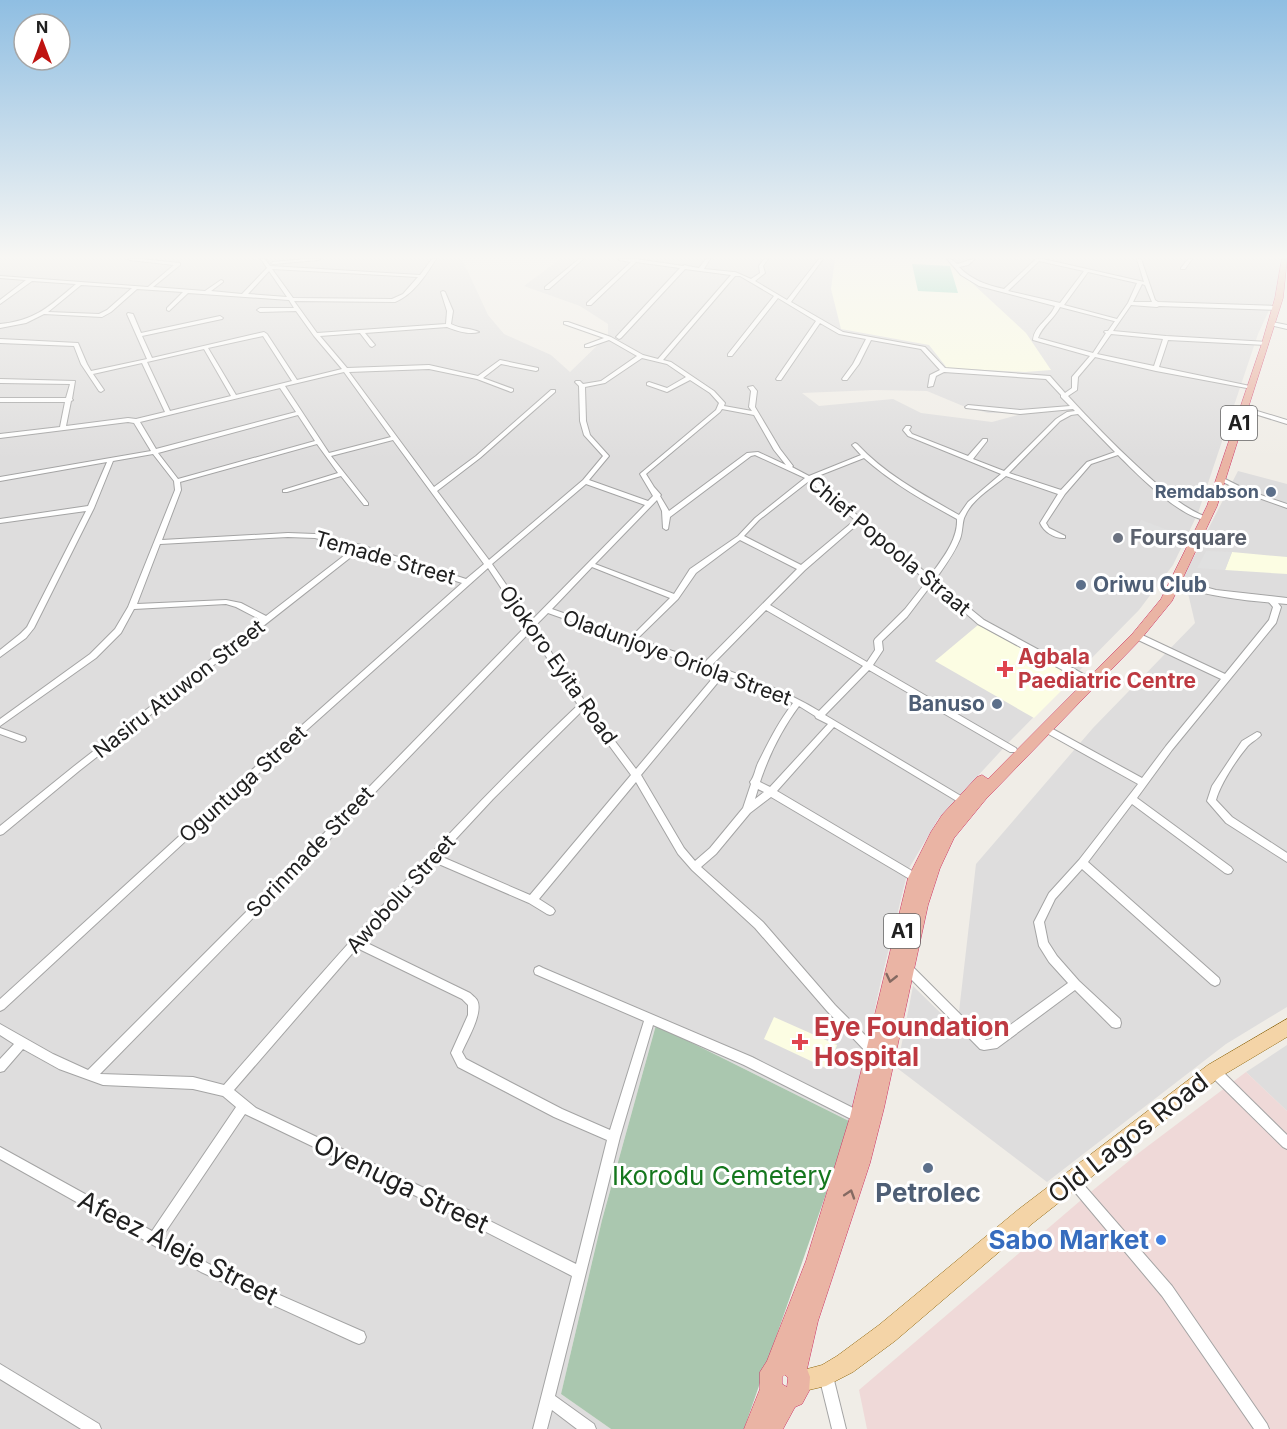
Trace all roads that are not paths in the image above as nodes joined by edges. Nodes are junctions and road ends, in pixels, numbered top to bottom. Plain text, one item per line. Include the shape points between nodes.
1 (136, 326) edge
2 (184, 326) edge
3 (310, 326) edge
4 (438, 326) edge
5 (450, 326) edge
6 (574, 326) edge
7 (629, 326) edge
8 (689, 326) edge
9 (753, 326) edge
10 (815, 326) edge
11 (829, 326) edge
12 (1042, 326) edge
13 (1112, 326) edge
14 (1271, 326) edge
15 (361, 331) junction
16 (476, 332) dead end
17 (1107, 332) junction
18 (316, 334) junction
19 (140, 335) junction
20 (619, 336) dead end
21 (609, 338) junction
22 (869, 338) junction
23 (1166, 338) junction
24 (0, 341) edge
25 (1266, 343) junction
26 (372, 345) dead end
27 (587, 346) dead end
28 (205, 347) junction
29 (730, 355) dead end
30 (1094, 355) junction
31 (641, 356) junction
32 (147, 360) junction
33 (659, 361) junction
34 (536, 369) dead end
35 (1156, 369) junction
36 (345, 370) junction
37 (943, 370) junction
38 (90, 373) junction
39 (479, 378) junction
40 (689, 378) junction
41 (779, 379) dead end
42 (845, 379) dead end
43 (0, 381) edge
44 (295, 382) junction
45 (649, 384) dead end
46 (282, 386) junction
47 (930, 386) dead end
48 (751, 387) dead end
49 (1250, 388) junction
50 (101, 390) dead end
51 (511, 390) dead end
52 (553, 391) dead end
53 (1063, 396) junction
54 (234, 397) junction
55 (0, 400) edge
56 (70, 400) junction
57 (722, 407) junction
58 (968, 407) dead end
59 (1244, 409) junction
60 (1076, 410) junction
61 (300, 413) junction
62 (169, 414) junction
63 (756, 414) junction
64 (136, 422) junction
65 (1287, 422) edge
66 (908, 427) dead end
67 (62, 429) junction
68 (0, 436) edge
69 (394, 438) junction
70 (985, 440) dead end
71 (319, 442) junction
72 (855, 445) dead end
73 (154, 452) junction
74 (1118, 453) junction
75 (327, 455) junction
76 (864, 456) junction
77 (111, 459) junction
78 (969, 459) junction
79 (794, 471) junction
80 (342, 474) junction
81 (1005, 474) junction
82 (809, 478) junction
83 (0, 479) edge
84 (1221, 479) junction
85 (177, 481) junction
86 (585, 481) junction
87 (285, 491) dead end
88 (433, 491) junction
89 (1062, 493) junction
90 (658, 495) junction
91 (366, 504) dead end
92 (650, 504) junction
93 (1287, 506) edge
94 (90, 508) junction
95 (668, 516) junction
96 (960, 518) junction
97 (859, 519) junction
98 (1207, 519) junction
99 (3, 520) edge
100 (666, 528) dead end
101 (0, 530) edge
102 (740, 537) junction
103 (1063, 537) dead end
104 (159, 542) junction
105 (359, 547) junction
106 (489, 565) junction
107 (592, 565) junction
108 (802, 568) junction
109 (929, 580) junction
110 (467, 582) junction
111 (1175, 582) junction
112 (675, 597) junction
113 (1270, 600) junction
114 (1287, 601) edge
115 (765, 606) junction
116 (132, 607) junction
117 (546, 610) junction
118 (1148, 616) junction
119 (267, 620) junction
120 (530, 628) junction
121 (1137, 636) junction
122 (632, 641) junction
123 (0, 654) edge
124 (869, 665) junction
125 (706, 666) junction
126 (722, 672) junction
127 (1084, 678) junction
128 (1227, 678) junction
129 (798, 702) junction
130 (1065, 703) junction
131 (583, 705) junction
132 (819, 716) junction
133 (0, 723) edge
134 (832, 723) junction
135 (1046, 729) junction
136 (0, 731) edge
137 (1257, 735) dead end
138 (22, 739) dead end
139 (1013, 750) junction
140 (637, 776) junction
141 (754, 782) junction
142 (1142, 782) junction
143 (771, 792) junction
144 (1131, 799) junction
145 (963, 801) junction
146 (747, 810) junction
147 (0, 831) edge
148 (434, 857) junction
149 (1287, 858) edge
150 (1082, 863) junction
151 (695, 867) junction
152 (1228, 870) dead end
153 (916, 878) junction
154 (532, 900) junction
155 (550, 911) dead end
156 (357, 943) junction
157 (907, 968) junction
158 (539, 971) dead end
159 (1215, 981) dead end
160 (1075, 984) junction
161 (0, 1006) edge
162 (650, 1019) junction
163 (1116, 1023) dead end
164 (1287, 1027) edge
165 (0, 1029) edge
166 (22, 1043) junction
167 (874, 1052) junction
168 (0, 1067) edge
169 (1215, 1071) junction
170 (90, 1076) junction
171 (226, 1091) junction
172 (244, 1105) junction
173 (860, 1117) junction
174 (614, 1137) junction
175 (1287, 1143) edge
176 (0, 1154) edge
177 (1073, 1181) junction
178 (154, 1239) junction
179 (578, 1272) junction
180 (359, 1337) dead end
181 (0, 1371) edge
182 (791, 1372) junction
183 (826, 1376) junction
184 (779, 1394) junction
185 (547, 1398) junction
186 (94, 1429) edge
187 (540, 1429) edge
188 (589, 1429) edge
189 (755, 1429) edge
190 (771, 1429) edge
191 (839, 1429) edge
192 (1262, 1429) edge

1 - 19 street
2 - 19 street
3 - 18 street, Ojokoro Eyita Road
4 - 15 street
5 - 16 street
6 - 21 street
7 - 20 street
8 - 33 street
9 - 29 street
10 - 41 street
11 - 22 street via 841,333
12 - 30 street via 1035,339
13 - 17 street
14 - 25 highway, A1
15 - 18 street
15 - 26 street
17 - 23 street
17 - 30 street
18 - 36 street, Ojokoro Eyita Road
19 - 32 street
21 - 27 street
21 - 31 street
22 - 37 street via 923,348
22 - 42 street
23 - 25 street
23 - 35 street
24 - 38 street via 76,344
25 - 49 highway, A1
28 - 32 street
28 - 44 street via 264,334
28 - 54 street
30 - 35 street
30 - 53 street via 1075,377 1075,388
31 - 33 street
31 - 86 street, Oguntuga Street via 603,382 580,384 586,431 606,455
32 - 38 street
32 - 62 street
33 - 40 street via 669,363
34 - 39 street via 500,362
35 - 49 street
36 - 39 street via 429,367
36 - 44 street
36 - 69 street, Ojokoro Eyita Road
37 - 47 street via 933,375
37 - 53 street via 1048,377
38 - 50 street
39 - 51 street
40 - 45 street via 667,390
40 - 57 street via 720,399
43 - 56 street via 71,381
44 - 46 street
46 - 54 street
46 - 61 street
48 - 63 street
49 - 59 highway, A1
52 - 88 street
53 - 60 street
54 - 62 street
55 - 56 street
56 - 67 street
57 - 63 street
57 - 90 street via 643,474
58 - 60 street via 1020,412
59 - 65 street
59 - 84 highway, A1
60 - 74 street
60 - 81 street via 1058,420
61 - 71 street
61 - 73 street
62 - 64 street
63 - 79 street
64 - 67 street
64 - 73 street
66 - 78 street via 910,435
67 - 68 street
69 - 75 street
69 - 88 street, Ojokoro Eyita Road
70 - 78 street
71 - 75 street
71 - 85 street
72 - 76 street
73 - 77 street
73 - 85 street
74 - 89 street via 1089,463
74 - 98 street via 1189,513
75 - 80 street
76 - 82 street
76 - 96 street via 912,491
77 - 83 street
77 - 94 street
78 - 81 street
79 - 82 street, Chief Popoola Straat
79 - 95 street, Chief Popoola Straat via 756,453 749,454
80 - 87 street
80 - 91 street
81 - 89 street
81 - 96 street via 970,503
82 - 97 street, Chief Popoola Straat
82 - 102 street
84 - 93 street
84 - 98 highway, A1
85 - 104 street via 176,500
86 - 92 street
86 - 106 street, Oguntuga Street
88 - 106 street, Ojokoro Eyita Road
89 - 103 street via 1043,523
90 - 92 street, Sorinmade Street
90 - 95 street
92 - 107 street, Sorinmade Street
94 - 99 street
94 - 123 street via 30,628
95 - 100 street
96 - 109 street via 959,534
97 - 108 street
97 - 109 street, Chief Popoola Straat
98 - 111 highway, A1
99 - 101 street
102 - 108 street
102 - 112 street via 693,571
104 - 105 street, Temade Street via 306,535
104 - 116 street
105 - 110 street, Temade Street
105 - 119 street, Nasiru Atuwon Street
106 - 110 street, Oguntuga Street
106 - 120 street, Ojokoro Eyita Road
107 - 112 street
107 - 117 street, Sorinmade Street
108 - 115 street
109 - 124 street via 908,611 878,641 879,650
109 - 127 street, Chief Popoola Straat via 981,622
110 - 161 street, Oguntuga Street
111 - 113 street via 1190,588
111 - 118 highway, A1 via 1166,601
112 - 122 street
113 - 114 street
113 - 128 street via 1277,608 1276,616
115 - 124 street
115 - 125 street
116 - 119 street via 226,602
116 - 133 street via 106,646
117 - 120 street, Sorinmade Street
117 - 122 street, Oladunjoye Oriola Street
118 - 121 highway, A1
118 - 127 highway, A1
119 - 147 street, Nasiru Atuwon Street
120 - 131 street, Ojokoro Eyita Road
120 - 170 street, Sorinmade Street
121 - 128 street
121 - 130 highway, A1
122 - 125 street, Oladunjoye Oriola Street
124 - 132 street
124 - 139 street
125 - 126 street, Oladunjoye Oriola Street
126 - 129 street, Oladunjoye Oriola Street
126 - 140 street
127 - 130 highway, A1
128 - 142 street
129 - 132 street, Oladunjoye Oriola Street
129 - 141 street via 775,736
130 - 135 highway, A1
130 - 139 highway, A1
131 - 140 street, Ojokoro Eyita Road
131 - 148 street, Awobolu Street via 519,765
132 - 134 street, Oladunjoye Oriola Street
134 - 143 street
134 - 145 street, Oladunjoye Oriola Street
135 - 142 street
135 - 157 highway, A1 via 949,834 924,890
136 - 138 street
137 - 149 street via 1240,750 1211,801 1228,820
139 - 145 highway, A1
140 - 151 street, Ojokoro Eyita Road via 670,834
140 - 154 street
141 - 143 street
141 - 146 street
142 - 144 street
143 - 146 street
143 - 153 street
144 - 150 street
144 - 152 street
145 - 153 highway, A1 via 936,836
146 - 151 street
148 - 154 street
148 - 156 street, Awobolu Street
150 - 159 street
150 - 160 street via 1052,896 1040,921 1043,943
151 - 167 street, Ojokoro Eyita Road via 759,925
153 -> 167 highway, A1
154 - 155 street
156 - 171 street, Awobolu Street
156 - 174 street via 466,996 473,1003 473,1015 456,1053 462,1063
157 - 160 street via 984,1045 993,1044
182 -> 157 highway, A1 via 860,1163
158 - 162 street
160 - 163 street
162 - 173 street via 748,1061
162 - 174 street
164 - 169 main road, Old Lagos Road
165 - 166 street
166 - 168 street
166 - 170 street
167 - 173 highway, A1
169 - 175 street
169 - 177 main road, Old Lagos Road
170 - 171 street via 103,1080 193,1083
171 - 172 street, Oyenuga Street
172 - 178 street
172 - 179 street, Oyenuga Street via 269,1121
173 - 182 highway, A1 via 816,1261
174 - 179 street
176 - 178 street, Afeez Aleje Street
177 - 183 main road, Old Lagos Road via 886,1333
177 - 192 street via 1167,1291
178 - 180 street, Afeez Aleje Street via 215,1272
179 - 185 street
181 - 186 street
182 - 183 main road, Old Lagos Road
182 - 184 highway, A1 via 798,1393
182 - 184 highway, A1 via 769,1377
183 - 191 street
184 - 189 highway, A1
184 - 190 highway, A1
185 - 187 street
185 - 188 street

